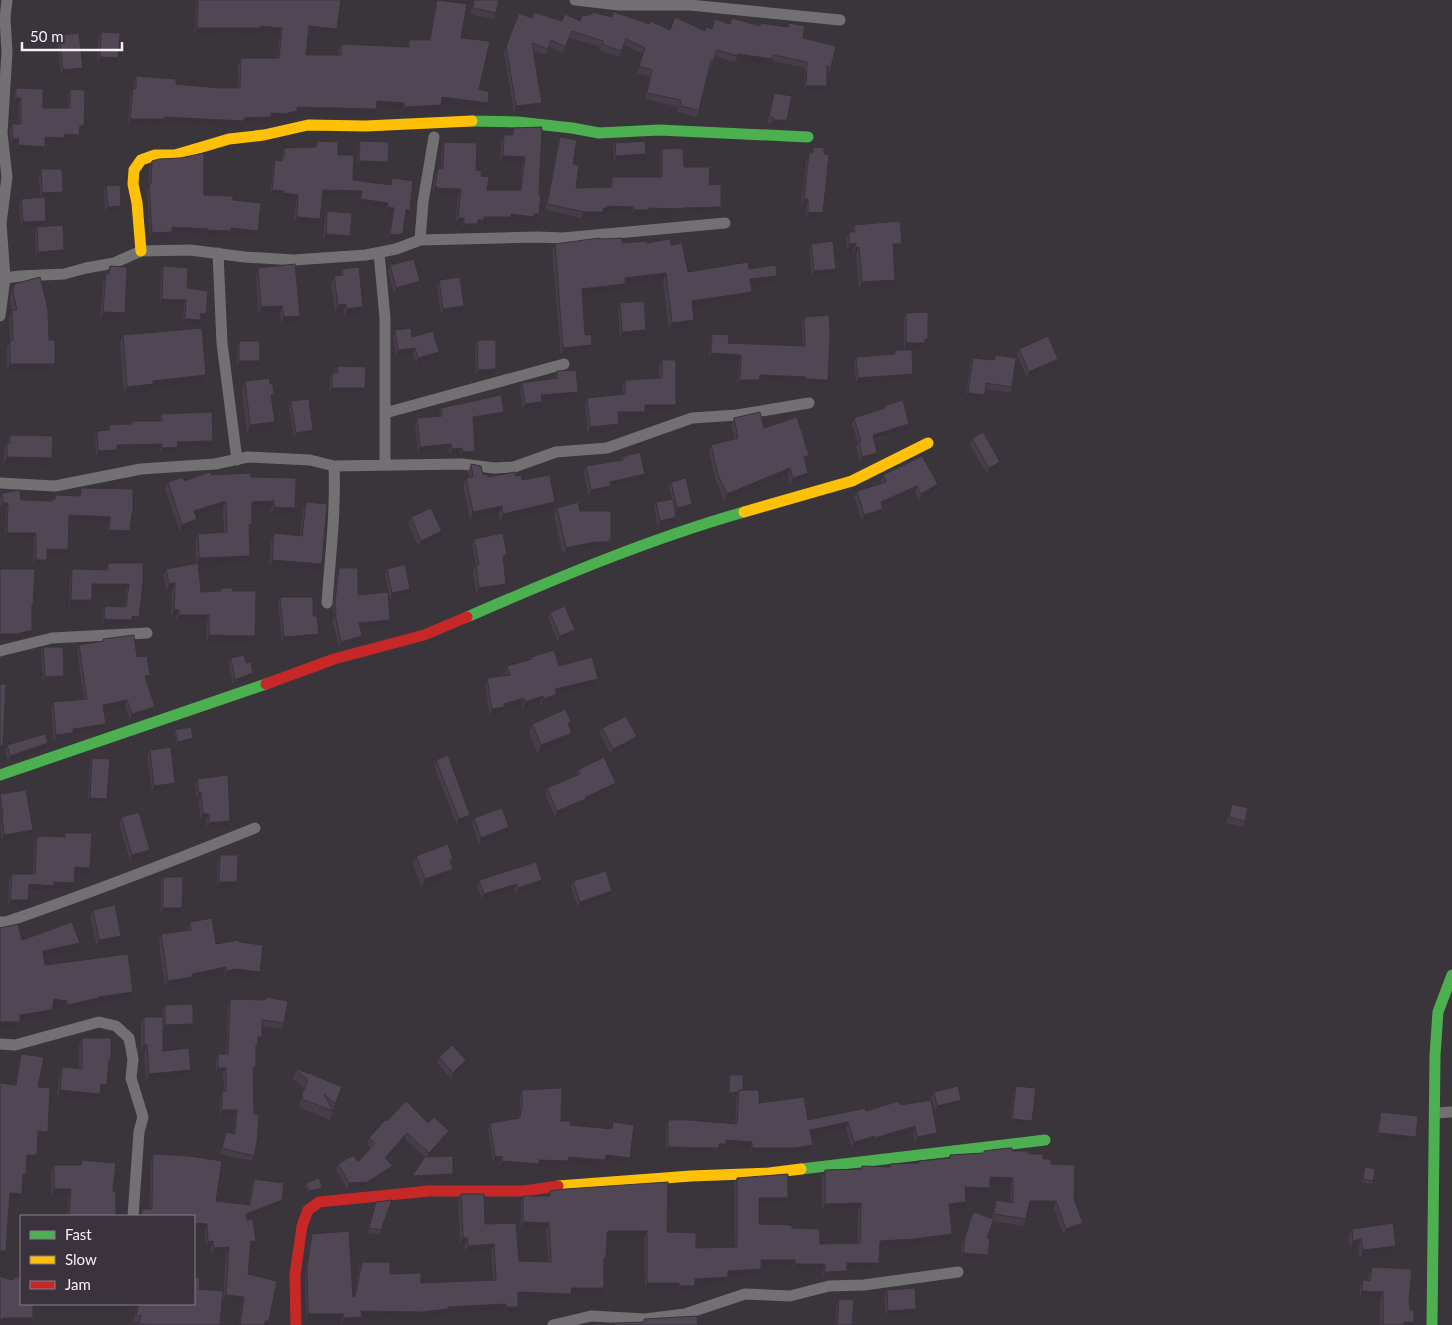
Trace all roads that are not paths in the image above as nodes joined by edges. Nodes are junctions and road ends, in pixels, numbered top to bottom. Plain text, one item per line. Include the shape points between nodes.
1 (7, 0) edge
2 (575, 0) edge
3 (840, 20) dead end
4 (434, 137) dead end
5 (808, 137) dead end
6 (725, 223) dead end
7 (420, 240) junction
8 (141, 250) junction
9 (218, 253) junction
10 (379, 253) junction
11 (5, 278) junction
12 (0, 316) edge
13 (564, 364) dead end
14 (809, 403) dead end
15 (384, 413) junction
16 (928, 443) dead end
17 (236, 460) junction
18 (385, 465) junction
19 (334, 466) junction
20 (0, 483) edge
21 (327, 604) dead end
22 (147, 633) dead end
23 (0, 651) edge
24 (0, 775) edge
25 (255, 828) dead end
26 (0, 922) edge
27 (1452, 975) edge
28 (0, 1044) edge
29 (1452, 1112) edge
30 (1435, 1113) junction
31 (1045, 1140) dead end
32 (133, 1215) edge
33 (958, 1272) dead end
34 (296, 1325) edge
35 (553, 1325) edge
36 (1432, 1325) edge

1 - 11 street via 2,133 7,177 1,223
2 - 3 street via 619,5 690,5
4 - 7 street via 422,202
5 - 8 street via 659,130 598,133 518,122 452,121 366,126 308,124 141,160 134,170 133,184
6 - 7 street via 563,238
7 - 10 street
8 - 9 street
8 - 11 street via 114,263 64,274
9 - 10 street via 294,260
9 - 17 street via 222,343
10 - 15 street via 385,318
11 - 12 street
13 - 15 street
14 - 18 street via 736,416 692,418 607,448 556,452 514,467
15 - 18 street
16 - 24 street via 852,481 708,522 638,546 424,636 334,659
17 - 19 street via 256,457 310,460
17 - 20 street via 141,469 55,486
18 - 19 street
19 - 21 street
22 - 23 street via 52,638
25 - 26 street via 52,906
27 - 30 street via 1438,1012
28 - 32 street via 15,1045 99,1022 116,1026 129,1038 133,1059 130,1078 143,1118
29 - 30 street
30 - 36 street
31 - 34 street via 770,1173 607,1182 524,1191 429,1191 319,1202 308,1210 302,1226 295,1275
33 - 35 street via 864,1285 829,1286 790,1296 745,1294 685,1314 645,1319 591,1316

